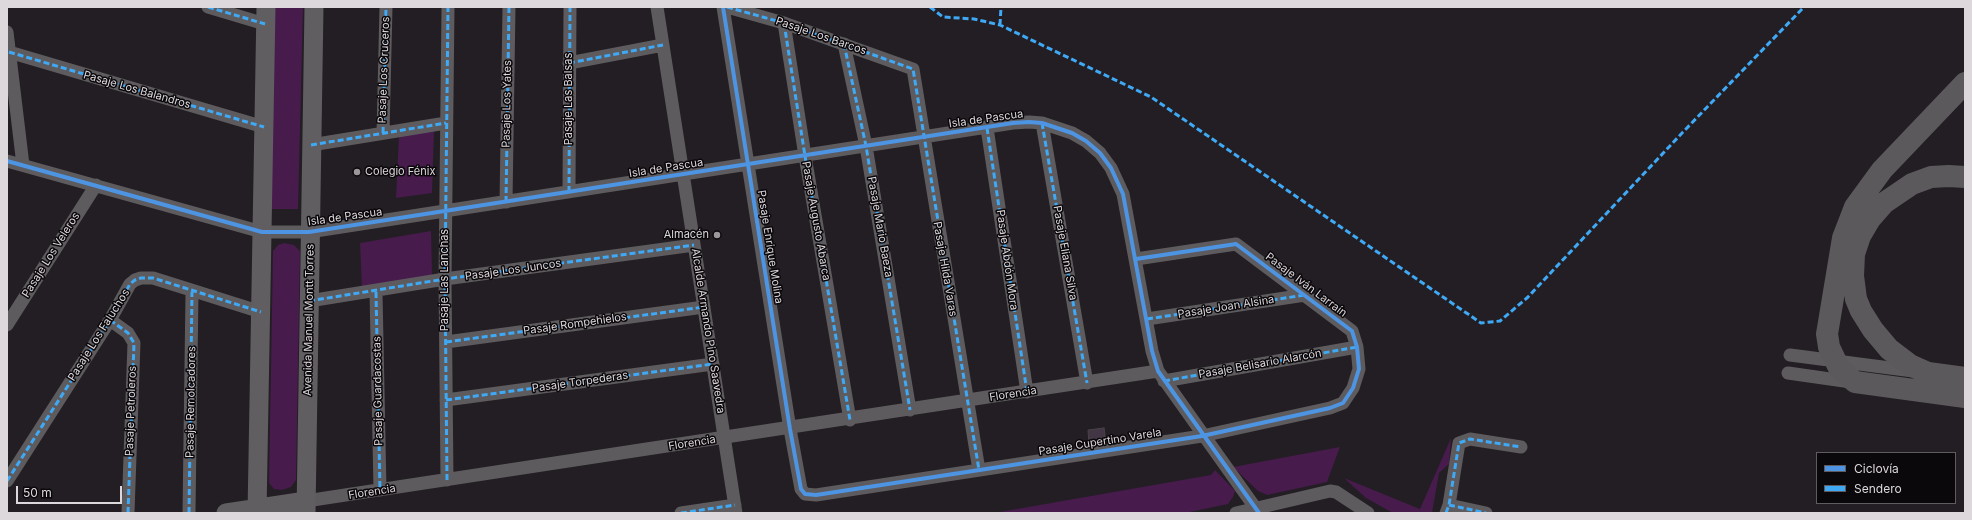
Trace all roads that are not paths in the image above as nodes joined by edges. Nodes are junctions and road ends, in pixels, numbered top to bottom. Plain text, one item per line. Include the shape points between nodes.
1 (208, 7) edge
2 (314, 7) edge
3 (386, 7) edge
4 (448, 7) edge
5 (509, 7) edge
6 (570, 7) edge
7 (657, 7) edge
8 (723, 7) edge
9 (727, 7) edge
10 (265, 16) edge
11 (784, 23) junction
12 (7, 32) edge
13 (844, 44) junction
14 (663, 45) junction
15 (9, 52) junction
16 (569, 63) junction
17 (913, 69) joint
18 (1965, 83) edge
19 (446, 123) junction
20 (1042, 123) junction
21 (264, 127) junction
22 (987, 128) junction
23 (383, 133) junction
24 (923, 137) junction
25 (311, 145) junction
26 (866, 146) junction
27 (805, 156) junction
28 (7, 161) edge
29 (747, 164) junction
30 (23, 165) junction
31 (683, 174) junction
32 (1965, 177) edge
33 (96, 185) junction
34 (569, 192) junction
35 (506, 202) junction
36 (445, 211) junction
37 (262, 232) junction
38 (309, 232) junction
39 (694, 245) junction
40 (1136, 259) junction
41 (445, 279) junction
42 (192, 292) junction
43 (376, 292) junction
44 (1305, 295) junction
45 (309, 301) junction
46 (704, 307) junction
47 (261, 312) junction
48 (1147, 319) junction
49 (110, 320) junction
50 (7, 325) edge
51 (446, 342) junction
52 (1357, 347) junction
53 (1790, 354) dead end
54 (1835, 360) junction
55 (713, 364) junction
56 (1788, 373) dead end
57 (1928, 373) junction
58 (1161, 376) junction
59 (1965, 378) edge
60 (1855, 382) junction
61 (1087, 383) junction
62 (1027, 392) junction
63 (1965, 397) edge
64 (446, 400) junction
65 (968, 401) junction
66 (910, 410) junction
67 (850, 420) junction
68 (790, 429) junction
69 (1202, 436) junction
70 (725, 438) junction
71 (1521, 447) dead end
72 (979, 470) junction
73 (447, 480) junction
74 (7, 481) edge
75 (801, 489) joint
76 (380, 490) junction
77 (306, 507) edge
78 (735, 509) edge
79 (1447, 509) edge
80 (257, 511) edge
81 (1258, 511) edge
82 (128, 513) edge
83 (189, 513) edge
84 (226, 513) edge
85 (681, 513) edge
86 (1236, 513) edge
87 (1368, 513) edge
88 (1486, 513) edge

1 - 10 street
2 - 25 street, Avenida Manuel Montt Torres
3 - 23 street, Pasaje Los Cruceros
4 - 19 street, Pasaje Las Lanchas
5 - 35 street, Pasaje Los Yates
6 - 16 street, Pasaje Las Balsas
7 - 14 street, Alcalde Armando Pino Saavedra
8 - 29 street, Pasaje Enrique Molina
9 - 11 street, Pasaje Los Barcos
10 - 21 street
11 - 13 street, Pasaje Los Barcos
11 - 27 street, Pasaje Augusto Abarca
12 - 15 street
13 - 17 street, Pasaje Los Barcos
13 - 26 street, Pasaje Mario Baeza
14 - 16 street
14 - 31 street, Alcalde Armando Pino Saavedra
15 - 21 street, Pasaje Los Balandros
15 - 30 street
16 - 34 street, Pasaje Las Balsas
17 - 24 street, Pasaje Hilda Varas
18 - 54 highway via 1882,170 1864,193 1848,222 1827,334
19 - 23 street
19 - 36 street, Pasaje Las Lanchas
20 - 22 street, Isla de Pascua via 1029,122
20 - 40 street, Isla de Pascua via 1072,133 1086,141 1100,153 1111,168 1123,194
20 - 61 street, Pasaje Eliana Silva
21 - 37 street
22 - 24 street, Isla de Pascua
22 - 62 street, Pasaje Abdón Mora
23 - 25 street
24 - 26 street, Isla de Pascua
24 - 65 street, Pasaje Hilda Varas
25 - 38 street, Avenida Manuel Montt Torres
26 - 27 street, Isla de Pascua
26 - 66 street, Pasaje Mario Baeza
27 - 29 street, Isla de Pascua
27 - 67 street, Pasaje Augusto Abarca
28 - 30 street, Isla de Pascua
29 - 31 street, Isla de Pascua
29 - 68 street, Pasaje Enrique Molina
30 - 33 street, Isla de Pascua
31 - 34 street, Isla de Pascua
31 - 39 street, Alcalde Armando Pino Saavedra
32 - 57 highway via 1931,178 1912,184 1893,195 1865,226 1854,254 1856,299 1868,323 1880,340 1899,358
33 - 37 street, Isla de Pascua
33 - 50 street, Pasaje Los Veleros
34 - 35 street, Isla de Pascua
35 - 36 street, Isla de Pascua
36 - 38 street, Isla de Pascua
36 - 41 street, Pasaje Las Lanchas
37 - 38 street, Isla de Pascua
37 - 47 street
38 - 45 street, Avenida Manuel Montt Torres
39 - 41 street, Pasaje Los Juncos
39 - 46 street, Alcalde Armando Pino Saavedra
40 - 44 street, Pasaje Iván Larraín via 1236,244
40 - 48 street, Isla de Pascua
41 - 43 street, Pasaje Los Juncos
41 - 51 street, Pasaje Las Lanchas
42 - 47 street, Pasaje Los Faluchos
42 - 49 street, Pasaje Los Faluchos via 153,278 141,278 130,284
42 - 83 street, Pasaje Remolcadores
43 - 45 street, Pasaje Los Juncos
43 - 76 street, Pasaje Guardacostas
44 - 48 street, Pasaje Joan Alsina
44 - 52 street, Pasaje Iván Larraín via 1352,331
45 - 77 street, Avenida Manuel Montt Torres
46 - 51 street, Pasaje Rompehielos
46 - 55 street, Alcalde Armando Pino Saavedra
47 - 80 street
48 - 58 street, Isla de Pascua
49 - 74 street, Pasaje Los Faluchos
49 - 82 street, Pasaje Petroleros via 128,333 134,343
51 - 64 street, Pasaje Las Lanchas
52 - 58 street, Pasaje Belisario Alarcón
52 - 69 street, Pasaje Cupertino Varela via 1359,369 1353,388 1343,403
53 - 54 street
54 - 57 street
54 - 60 highway via 1844,374
55 - 64 street, Pasaje Torpederas
55 - 70 street, Alcalde Armando Pino Saavedra
56 - 60 street
57 - 59 highway
58 - 61 street, Florencia
58 - 69 street
60 - 63 highway
61 - 62 street, Florencia
62 - 65 street, Florencia
64 - 73 street, Pasaje Las Lanchas
65 - 66 street, Florencia
65 - 72 street, Pasaje Hilda Varas
66 - 67 street, Florencia
67 - 68 street, Florencia
68 - 70 street, Florencia
68 - 75 street, Pasaje Enrique Molina
69 - 72 street, Pasaje Cupertino Varela
69 - 81 street
70 - 73 street, Florencia
70 - 78 street, Alcalde Armando Pino Saavedra
71 - 79 street via 1470,439 1459,443
72 - 75 street, Pasaje Cupertino Varela via 816,495 805,494
73 - 76 street, Florencia
76 - 77 street, Florencia
77 - 80 street, Florencia
78 - 85 street
79 - 88 street
80 - 84 street, Florencia
81 - 86 street
81 - 87 street via 1330,491 1336,492

